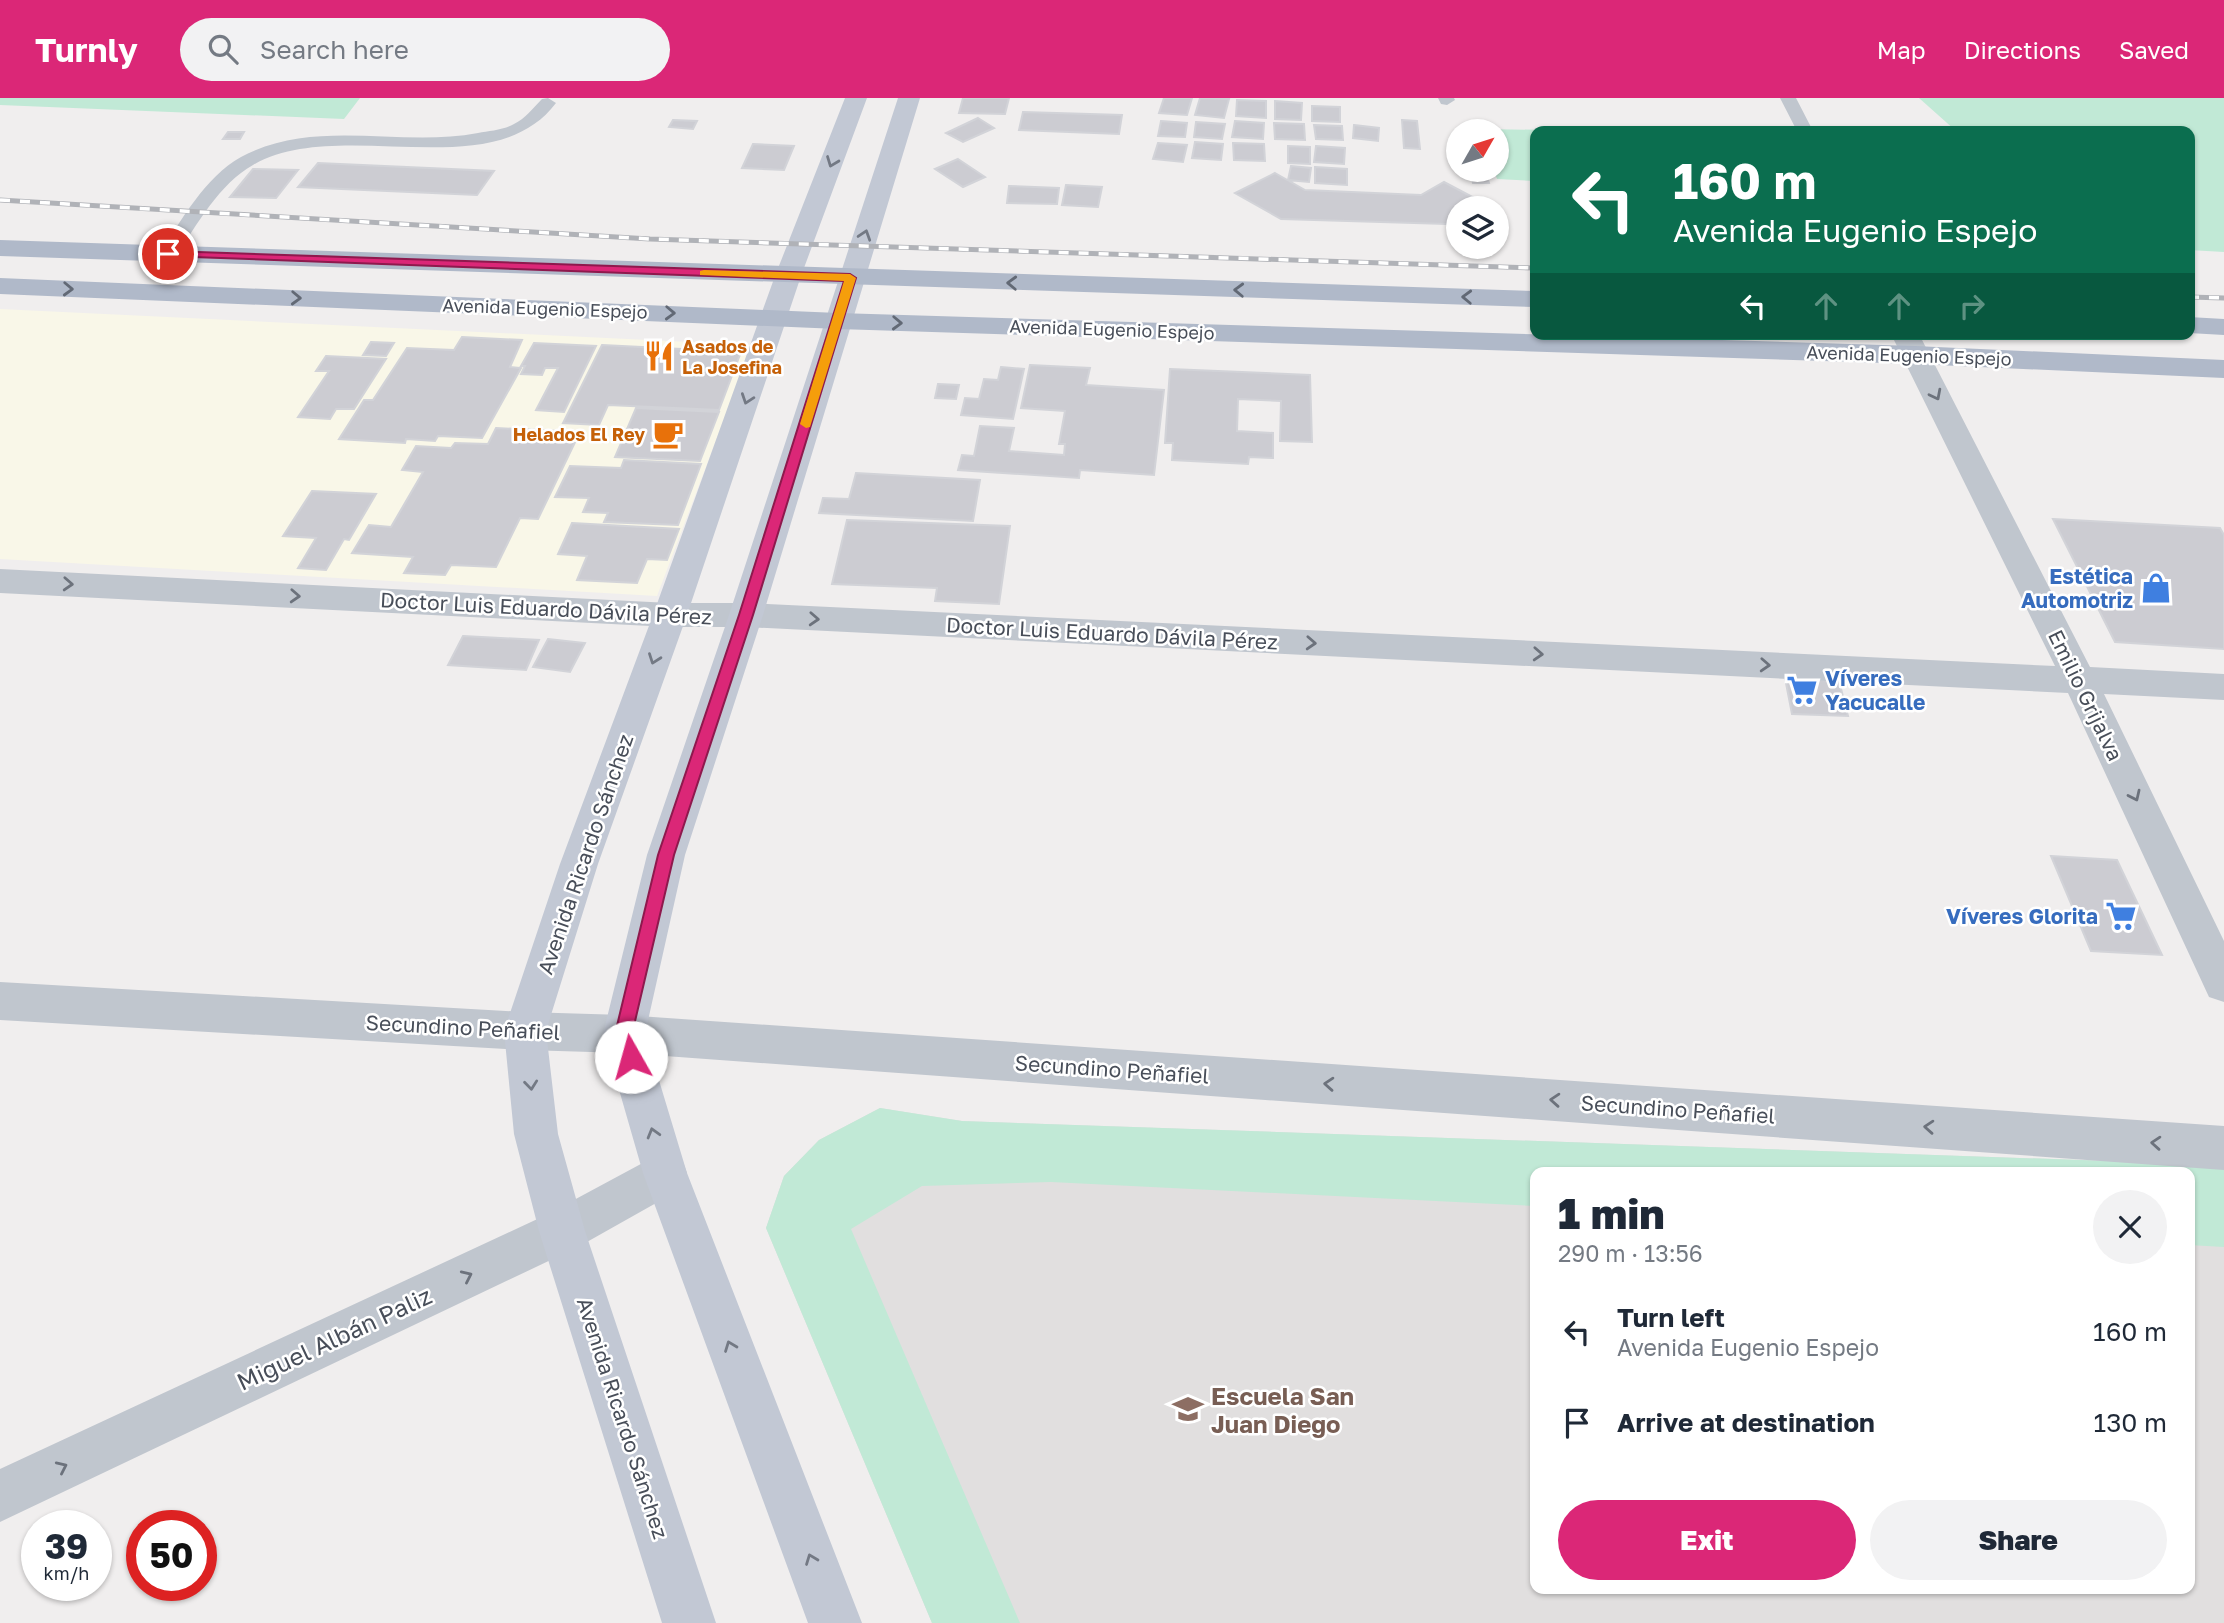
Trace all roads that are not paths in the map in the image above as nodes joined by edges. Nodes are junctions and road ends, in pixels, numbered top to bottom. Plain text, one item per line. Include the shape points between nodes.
1 (856, 98) edge
2 (909, 98) edge
3 (1788, 98) edge
4 (548, 103) dead end
5 (1802, 126) edge
6 (0, 248) edge
7 (168, 254) junction
8 (788, 276) junction
9 (850, 278) junction
10 (0, 286) edge
11 (1530, 299) edge
12 (776, 317) junction
13 (838, 321) junction
14 (2195, 325) edge
15 (2224, 327) edge
16 (1530, 336) edge
17 (1687, 340) edge
18 (1910, 345) edge
19 (2224, 369) edge
20 (0, 581) edge
21 (670, 615) junction
22 (746, 615) junction
23 (2080, 681) junction
24 (2224, 687) edge
25 (2224, 984) edge
26 (0, 1001) edge
27 (525, 1031) junction
28 (624, 1034) junction
29 (2224, 1148) edge
30 (665, 1173) junction
31 (562, 1231) junction
32 (0, 1496) edge
33 (689, 1623) edge
34 (835, 1623) edge

1 -> 8 main road, Avenida Ricardo Sánchez
9 -> 2 main road
3 - 5 lane
4 - 7 lane via 520,127 481,139 338,141 270,151 245,162 217,190
6 - 7 main road, Avenida Eugenio Espejo
7 - 8 main road, Avenida Eugenio Espejo
8 - 9 main road, Avenida Eugenio Espejo
8 - 12 main road, Avenida Ricardo Sánchez
11 -> 9 main road, Avenida Eugenio Espejo
9 - 13 main road
10 -> 12 main road, Avenida Eugenio Espejo
12 - 13 main road, Avenida Eugenio Espejo
12 -> 21 main road, Avenida Ricardo Sánchez
13 -> 16 main road, Avenida Eugenio Espejo
13 - 22 main road
14 - 15 main road
17 -> 18 main road, Avenida Eugenio Espejo
18 - 19 main road, Avenida Eugenio Espejo
18 -> 23 street, Emilio Grijalva
20 -> 21 street, Doctor Luis Eduardo Dávila Pérez
21 - 22 street, Doctor Luis Eduardo Dávila Pérez
21 -> 27 main road, Avenida Ricardo Sánchez via 579,864
22 -> 23 street, Doctor Luis Eduardo Dávila Pérez
22 - 28 main road via 666,855
23 - 24 street, Doctor Luis Eduardo Dávila Pérez
23 -> 25 street, Emilio Grijalva
26 - 27 street, Secundino Peñafiel
27 - 28 street, Secundino Peñafiel
27 -> 31 main road, Avenida Ricardo Sánchez via 536,1133
29 -> 28 street, Secundino Peñafiel
30 -> 28 main road
30 - 31 street, Miguel Albán Paliz
34 -> 30 main road
32 -> 31 street, Miguel Albán Paliz
31 - 33 main road, Avenida Ricardo Sánchez

